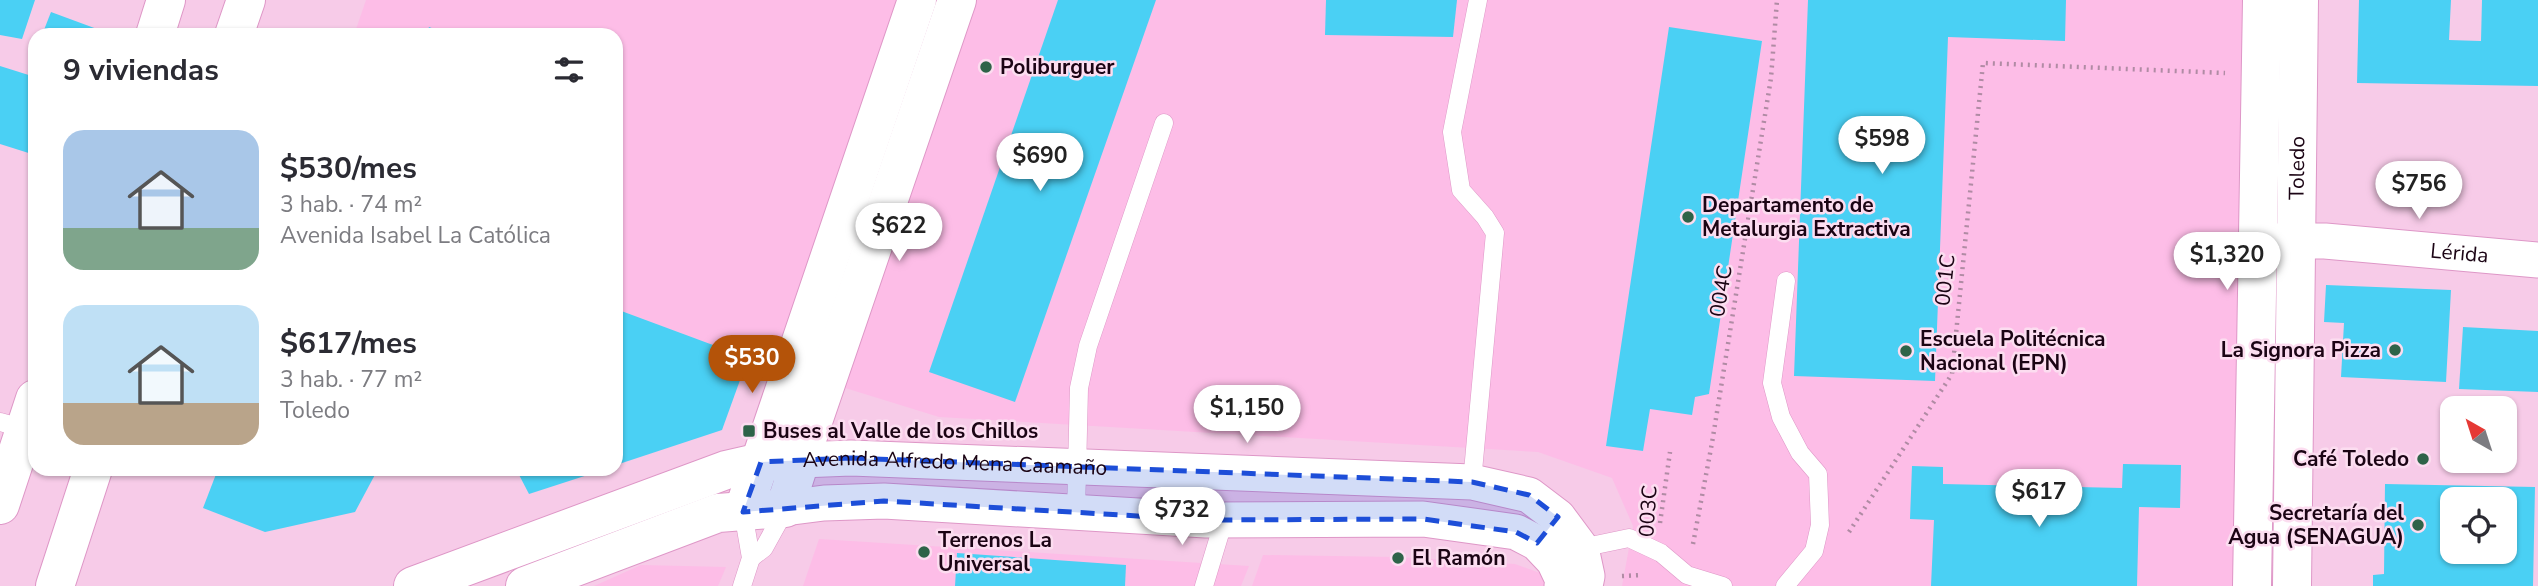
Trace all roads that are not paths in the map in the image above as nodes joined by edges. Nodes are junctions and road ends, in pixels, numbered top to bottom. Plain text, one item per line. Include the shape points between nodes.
1 (166, 0) edge
2 (246, 0) edge
3 (918, 0) edge
4 (957, 0) edge
5 (1478, 0) edge
6 (2262, 0) edge
7 (2299, 0) edge
8 (157, 28) edge
9 (236, 28) edge
10 (1164, 123) dead end
11 (2297, 239) junction
12 (2257, 241) junction
13 (2538, 260) edge
14 (1786, 281) dead end
15 (20, 417) edge
16 (802, 460) junction
17 (761, 462) junction
18 (1077, 466) junction
19 (91, 476) edge
20 (1472, 482) junction
21 (0, 505) edge
22 (785, 508) junction
23 (743, 512) junction
24 (1076, 513) junction
25 (1224, 520) junction
26 (1548, 530) junction
27 (1581, 548) junction
28 (751, 558) junction
29 (55, 586) edge
30 (413, 586) edge
31 (525, 586) edge
32 (742, 586) edge
33 (1204, 586) edge
34 (1562, 586) edge
35 (1585, 586) edge
36 (1723, 586) edge
37 (1785, 586) edge
38 (2252, 586) edge
39 (2291, 586) edge

1 - 8 street
2 - 9 street
3 - 17 street
4 - 16 street
5 - 20 lane via 1452,132 1461,190 1494,233
6 - 12 street, Toledo
7 - 11 street, Toledo
10 - 18 lane via 1088,346 1079,388
11 - 12 street, Lérida
11 - 13 street, Lérida
11 - 39 street, Toledo
12 - 38 street, Toledo
14 - 37 lane via 1772,383 1800,453 1818,474 1820,525 1814,551
15 - 21 street
16 - 17 street, Avenida Alfredo Mena Caamaño
16 - 18 street, Avenida Alfredo Mena Caamaño
16 - 22 street
17 - 23 street
17 - 30 street, Avenida Alfredo Mena Caamaño via 726,470
18 - 20 street, Avenida Alfredo Mena Caamaño
18 - 24 lane
19 - 29 street
20 - 26 street, Avenida Alfredo Mena Caamaño via 1530,495
22 - 23 street, Avenida Alfredo Mena Caamaño
22 - 24 street, Avenida Alfredo Mena Caamaño via 884,501
22 - 28 lane via 764,548
23 - 28 lane
23 - 31 street, Avenida Alfredo Mena Caamaño via 718,513
24 - 25 street, Avenida Alfredo Mena Caamaño
25 - 26 street, Avenida Alfredo Mena Caamaño via 1423,519 1516,532
25 - 33 lane
26 - 27 street, Avenida Alfredo Mena Caamaño
26 - 34 street, Avenida Alfredo Mena Caamaño
27 - 35 street, Avenida Alfredo Mena Caamaño
27 - 36 lane via 1629,538 1661,554 1687,575
28 - 32 lane

